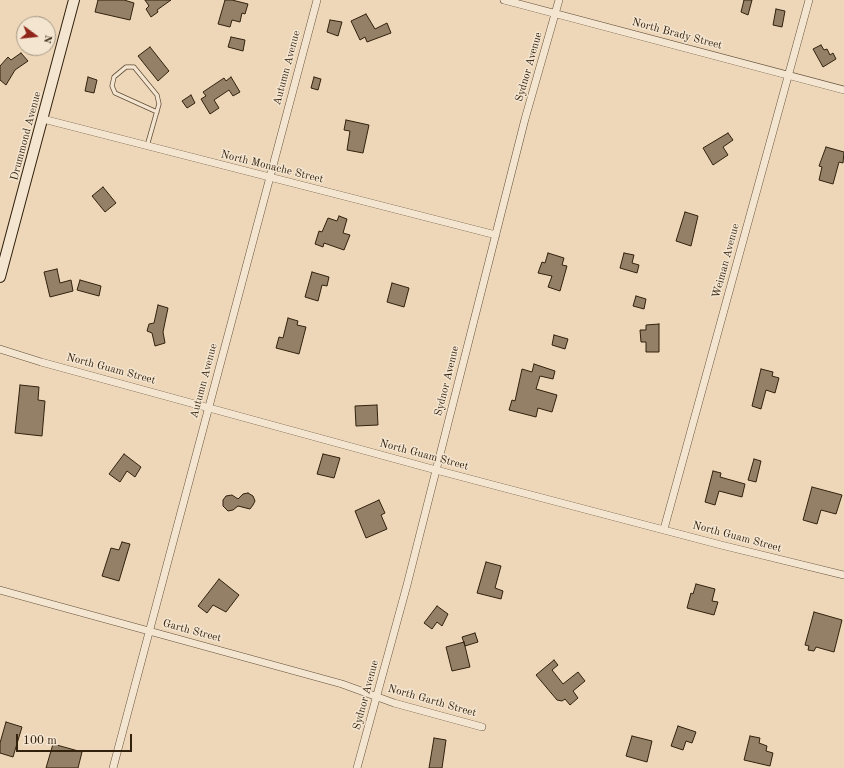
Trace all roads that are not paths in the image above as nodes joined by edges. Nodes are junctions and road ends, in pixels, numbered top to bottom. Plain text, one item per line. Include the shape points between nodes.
1 (74, 0) edge
2 (316, 0) edge
3 (504, 0) edge
4 (559, 0) edge
5 (809, 0) edge
6 (556, 14) junction
7 (789, 76) junction
8 (844, 90) edge
9 (157, 112) junction
10 (43, 118) junction
11 (147, 146) junction
12 (269, 178) junction
13 (496, 235) junction
14 (0, 277) edge
15 (0, 349) edge
16 (209, 407) junction
17 (436, 470) junction
18 (664, 529) junction
19 (844, 575) edge
20 (0, 590) edge
21 (149, 631) junction
22 (377, 696) junction
23 (482, 727) dead end
24 (113, 768) edge
25 (357, 768) edge

1 - 10 street, Drummond Avenue
2 - 12 street, Autumn Avenue
3 - 6 street, North Brady Street
4 - 6 street, Sydnor Avenue
5 - 7 street, Weiman Avenue
6 - 7 street, North Brady Street
6 - 13 street, Sydnor Avenue via 525,119
7 - 8 street, North Brady Street
7 - 18 street, Weiman Avenue
9 - 9 lane via 157,95 134,67 126,67 114,77 112,86 115,93
9 - 11 lane
10 - 11 street, North Monache Street
10 - 14 street, Drummond Avenue
11 - 12 street, North Monache Street
12 - 13 street, North Monache Street
12 - 16 street, Autumn Avenue
13 - 17 street, Sydnor Avenue
15 - 16 street, North Guam Street
16 - 17 street, North Guam Street
16 - 21 street, Autumn Avenue
17 - 18 street, North Guam Street
17 - 22 street, Sydnor Avenue
18 - 19 street, North Guam Street
20 - 21 street, Garth Street
21 - 22 street, Garth Street
21 - 24 street, Autumn Avenue
22 - 23 street, North Garth Street
22 - 25 street, Sydnor Avenue

